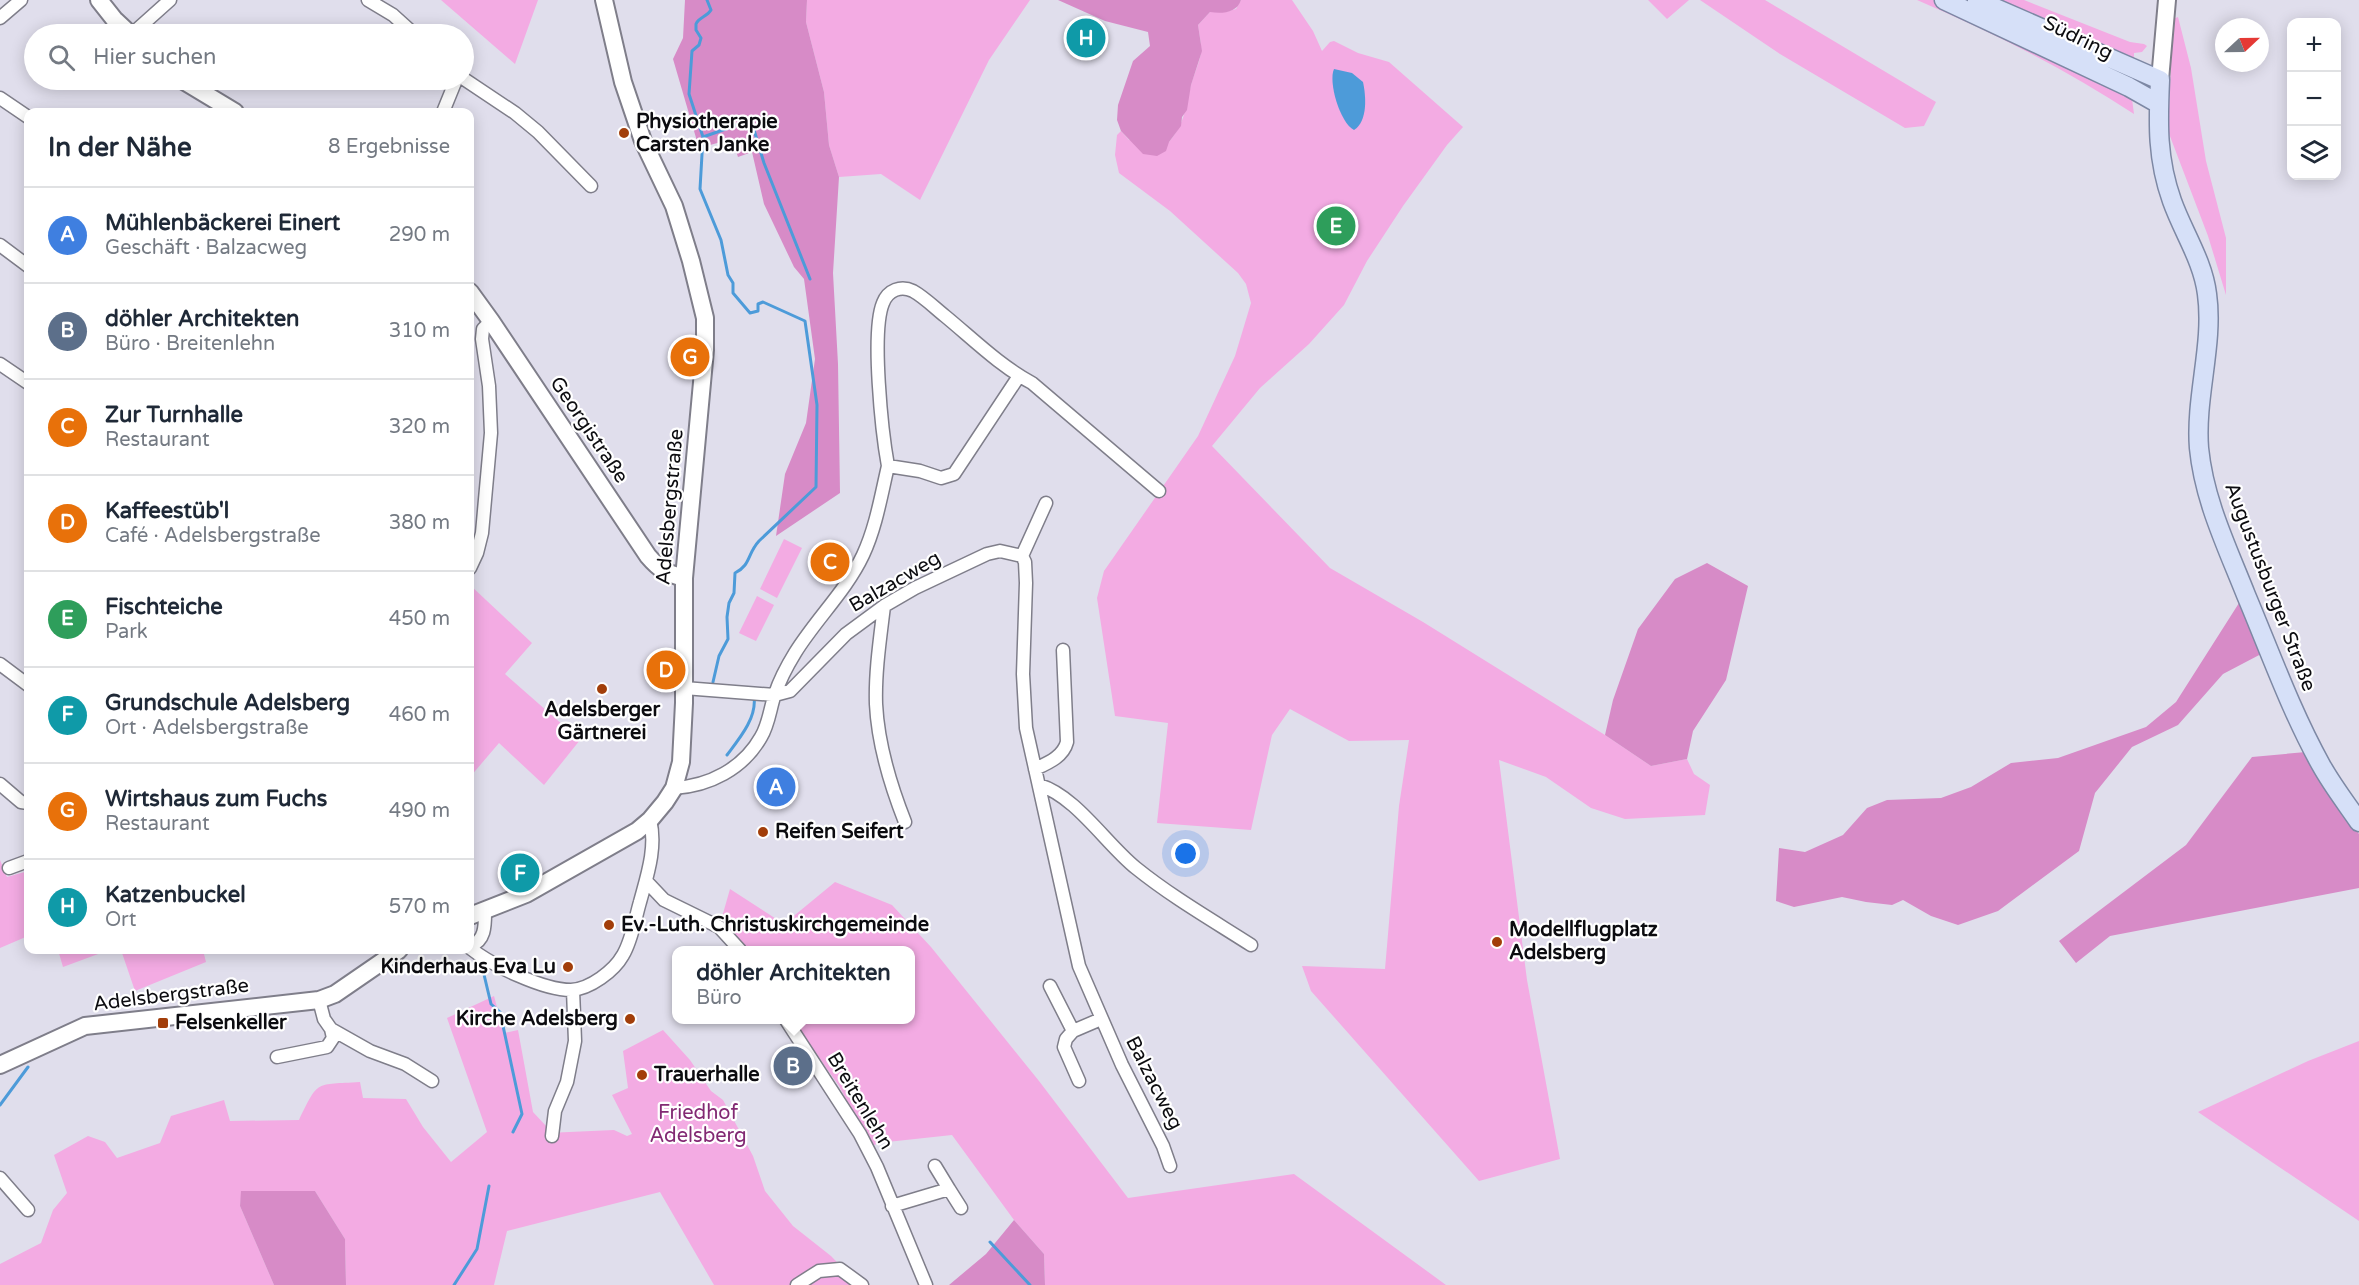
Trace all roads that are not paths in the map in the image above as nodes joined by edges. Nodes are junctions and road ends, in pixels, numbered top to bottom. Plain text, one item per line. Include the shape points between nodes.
1 (21, 0) edge
2 (99, 0) edge
3 (170, 0) edge
4 (368, 0) edge
5 (604, 0) edge
6 (1944, 0) edge
7 (1977, 0) edge
8 (2167, 0) edge
9 (0, 18) edge
10 (119, 24) edge
11 (142, 24) edge
12 (403, 24) edge
13 (2160, 80) junction
14 (474, 86) edge
15 (199, 90) edge
16 (452, 90) edge
17 (0, 98) edge
18 (2159, 104) junction
19 (228, 108) edge
20 (445, 108) edge
21 (24, 114) edge
22 (591, 186) dead end
23 (0, 245) edge
24 (24, 263) edge
25 (474, 298) edge
26 (491, 321) junction
27 (0, 364) edge
28 (1019, 376) junction
29 (24, 380) edge
30 (888, 466) junction
31 (1159, 491) dead end
32 (1046, 503) dead end
33 (1022, 556) junction
34 (474, 559) edge
35 (684, 578) junction
36 (884, 606) junction
37 (1063, 650) dead end
38 (0, 664) edge
39 (24, 682) edge
40 (684, 688) junction
41 (775, 695) junction
42 (1035, 769) junction
43 (0, 784) edge
44 (1039, 785) junction
45 (674, 788) junction
46 (24, 802) edge
47 (650, 820) junction
48 (905, 822) dead end
49 (2359, 822) edge
50 (24, 862) edge
51 (9, 868) dead end
52 (646, 881) junction
53 (477, 913) edge
54 (474, 945) edge
55 (1251, 945) dead end
56 (736, 946) edge
57 (474, 950) edge
58 (393, 954) edge
59 (1050, 986) dead end
60 (573, 990) junction
61 (319, 1000) junction
62 (1101, 1019) junction
63 (789, 1024) edge
64 (331, 1029) junction
65 (1073, 1031) junction
66 (277, 1057) dead end
67 (0, 1065) edge
68 (432, 1081) dead end
69 (1079, 1081) dead end
70 (552, 1136) dead end
71 (935, 1166) dead end
72 (1170, 1166) dead end
73 (0, 1178) edge
74 (949, 1189) junction
75 (892, 1206) junction
76 (960, 1208) dead end
77 (28, 1210) dead end
78 (797, 1285) edge
79 (862, 1285) edge
80 (926, 1285) edge

1 - 9 street
2 - 10 street
3 - 11 street
4 - 12 street
5 - 35 street, Adelsbergstraße via 623,82 643,141 674,206 705,318
6 - 18 main road, Südring
7 - 13 main road, Südring
8 - 13 street, Augustusburger Straße
13 - 18 main road, Augustusburger Straße
14 - 22 street via 538,132
15 - 19 street
16 - 20 street
17 - 21 street
18 - 49 main road, Augustusburger Straße via 2163,170 2208,295 2199,446 2213,514 2300,723 2322,767
23 - 24 street
25 - 26 street, Georgistraße
26 - 34 street via 483,329 482,339 489,386 490,444 482,533
26 - 35 street, Georgistraße via 648,556 668,574
27 - 29 street
28 - 30 street via 954,474 941,478
28 - 30 street via 916,292 901,288 891,292 880,311 879,343
28 - 31 street via 1032,382
30 - 41 street via 863,554 796,650
32 - 33 street
33 - 36 street, Balzacweg via 1000,551 987,554
33 - 42 street, Balzacweg via 1026,583 1023,704
35 - 40 street, Adelsbergstraße
36 - 41 street, Balzacweg via 846,634 794,688
36 - 48 street via 876,681 878,727
37 - 42 street via 1067,742 1055,759
38 - 39 street
40 - 41 street
40 - 45 street, Adelsbergstraße via 681,762
41 - 45 street via 762,737 736,765 711,781
42 - 44 street, Balzacweg
43 - 46 street
44 - 55 street via 1048,787 1079,811 1136,868
44 - 62 street, Balzacweg via 1079,966
45 - 47 street, Adelsbergstraße
47 - 52 street via 653,842
47 - 53 street, Adelsbergstraße via 526,894
50 - 51 street
52 - 56 street via 664,900 719,927
52 - 60 street via 622,957 597,980
53 - 54 street via 482,936
57 - 60 street via 528,979
58 - 61 street, Adelsbergstraße via 335,994
59 - 65 street
60 - 70 street via 575,1041
61 - 64 street
61 - 67 street, Adelsbergstraße via 85,1026
62 - 65 street
62 - 72 street, Balzacweg
63 - 75 street, Breitenlehn via 848,1112
64 - 66 street via 333,1038 327,1047
64 - 68 street
65 - 69 street via 1064,1047
71 - 74 street
73 - 77 street
74 - 75 street
74 - 76 street
75 - 80 street, Breitenlehn
78 - 79 street via 819,1272 840,1269

